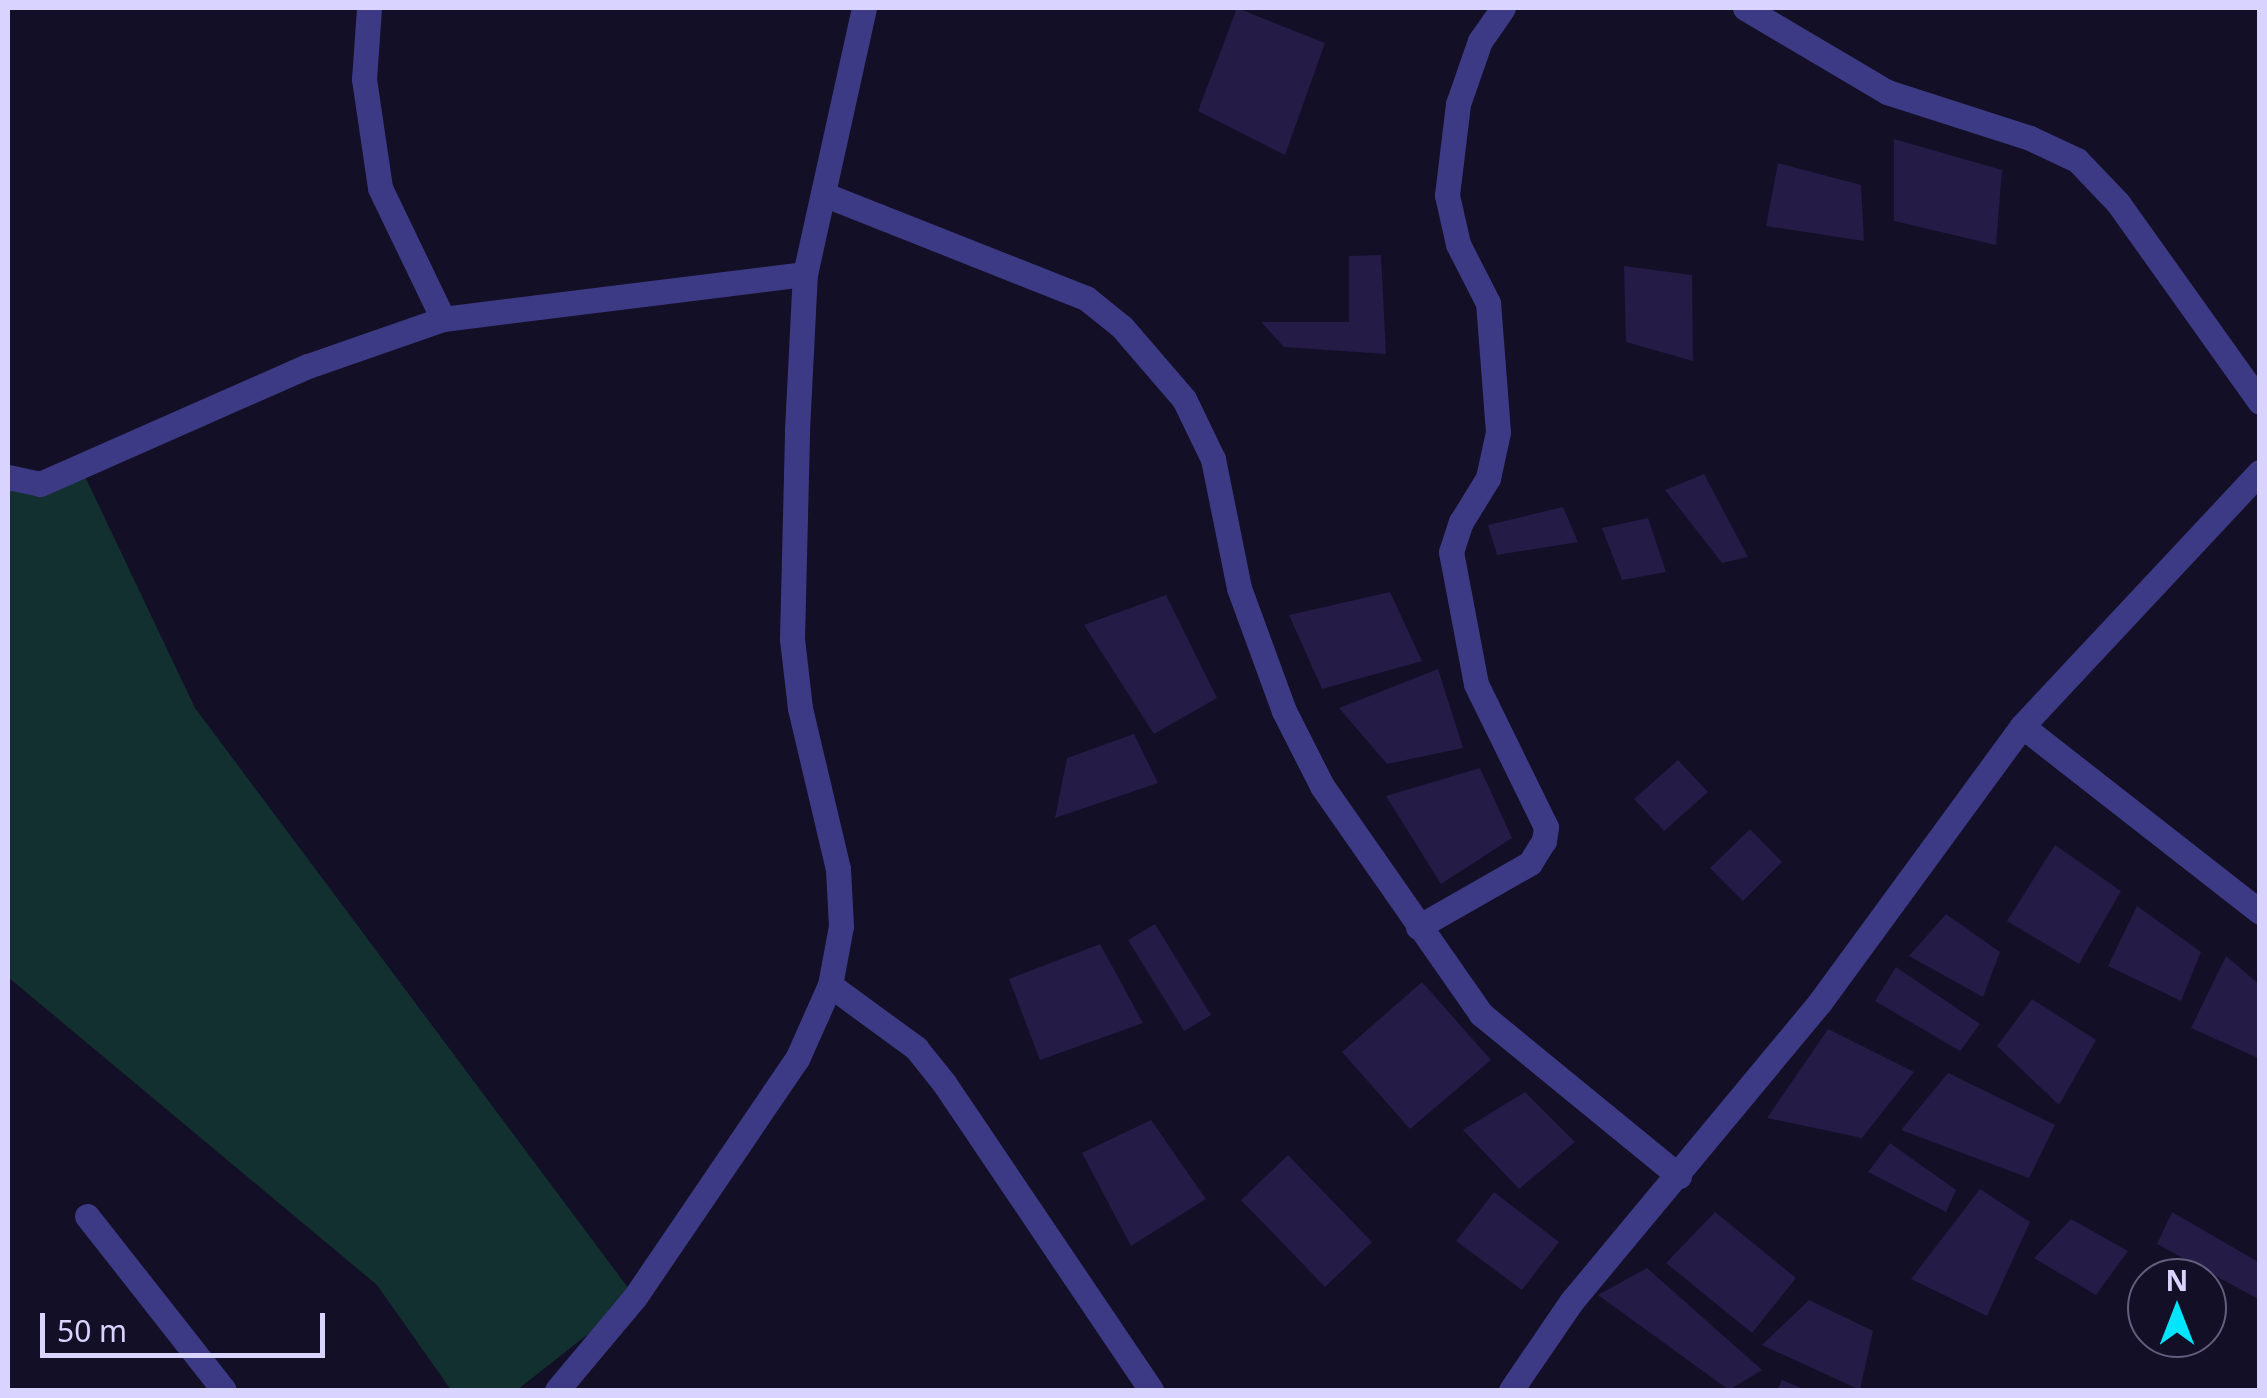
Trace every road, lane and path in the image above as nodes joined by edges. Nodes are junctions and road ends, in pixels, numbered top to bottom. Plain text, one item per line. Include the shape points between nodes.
1 (369, 8) edge
2 (864, 8) edge
3 (1503, 8) edge
4 (1745, 8) edge
5 (822, 194) junction
6 (805, 274) junction
7 (443, 318) junction
8 (2260, 402) edge
9 (2260, 472) edge
10 (8, 478) edge
11 (2022, 726) junction
12 (2260, 912) edge
13 (1418, 927) junction
14 (830, 985) junction
15 (1679, 1176) junction
16 (87, 1216) dead end
17 (224, 1390) edge
18 (557, 1390) edge
19 (1152, 1390) edge
20 (1511, 1390) edge

1 - 7 street via 364,79 380,188
2 - 5 street
3 - 13 street via 1480,41 1458,104 1448,195 1458,244 1488,303 1498,432 1488,478 1451,552 1476,684 1546,827 1530,863
4 - 8 street via 1887,92 2077,160 2118,203
5 - 6 street
5 - 13 street via 1086,298 1122,327 1184,399 1213,459 1238,588 1284,712 1322,786
6 - 7 street
6 - 14 street via 792,638 800,708 838,869 842,926
7 - 10 street via 308,366 40,484
9 - 11 street
11 - 12 street
11 - 15 street via 1820,1002
13 - 15 street via 1481,1014
14 - 18 street via 786,1075 635,1297
14 - 19 street via 916,1048 944,1083
15 - 20 street via 1572,1302
16 - 17 street

